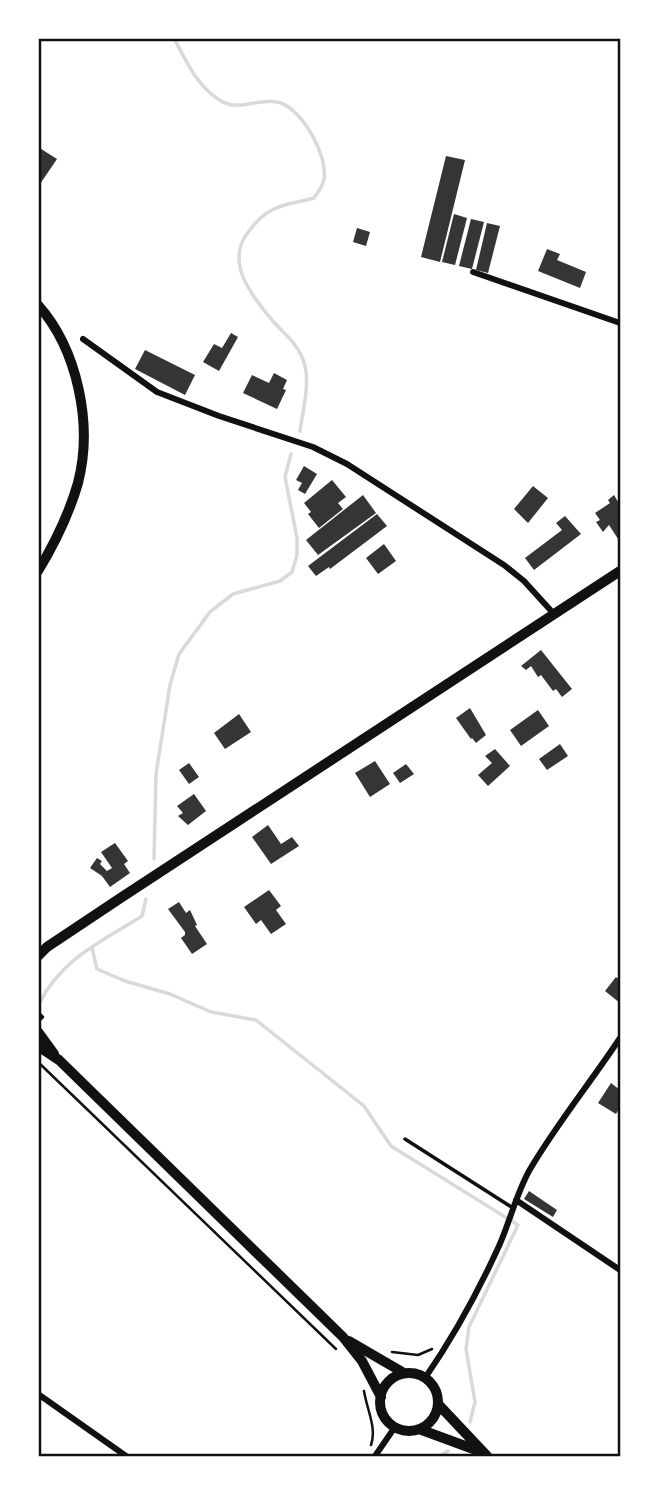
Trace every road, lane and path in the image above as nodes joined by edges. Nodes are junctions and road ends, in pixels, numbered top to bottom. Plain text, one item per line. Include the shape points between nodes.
1 (473, 272) dead end
2 (38, 305) edge
3 (621, 323) edge
4 (83, 339) dead end
5 (38, 571) edge
6 (621, 571) edge
7 (554, 614) junction
8 (43, 948) edge
9 (38, 956) edge
10 (38, 1012) edge
11 (38, 1022) edge
12 (38, 1032) edge
13 (621, 1038) edge
14 (38, 1046) edge
15 (59, 1060) junction
16 (38, 1062) edge
17 (405, 1139) dead end
18 (516, 1200) junction
19 (513, 1212) junction
20 (621, 1270) edge
21 (343, 1337) junction
22 (386, 1349) dead end
23 (444, 1350) junction
24 (339, 1352) dead end
25 (404, 1373) junction
26 (425, 1378) junction
27 (363, 1383) dead end
28 (38, 1394) edge
29 (381, 1396) junction
30 (438, 1404) junction
31 (395, 1427) junction
32 (419, 1429) junction
33 (380, 1450) junction
34 (483, 1454) edge
35 (126, 1457) edge
36 (375, 1457) edge

1 - 3 street
2 - 5 main road via 52,320 75,374 82,442 79,480 71,504
4 - 7 street via 157,392 313,447 347,464 504,565
6 - 7 main road
7 - 8 main road
8 - 9 main road
10 - 11 path via 43,1017
12 - 15 main road
13 - 18 street via 530,1170
14 - 15 main road
15 - 21 main road
16 - 24 path
17 - 19 lane
18 - 19 street
18 - 20 street
19 - 23 street
21 - 25 main road
21 - 29 main road
22 - 23 path via 418,1355 436,1344
23 - 26 street
25 - 26 main road
25 - 29 main road via 393,1378
26 - 30 main road via 435,1389
27 - 33 path via 374,1429 370,1444
28 - 35 street
29 - 31 main road via 383,1414
30 - 32 main road via 429,1423
30 - 34 main road
31 - 32 main road
31 - 33 street
32 - 34 main road
33 - 36 street

